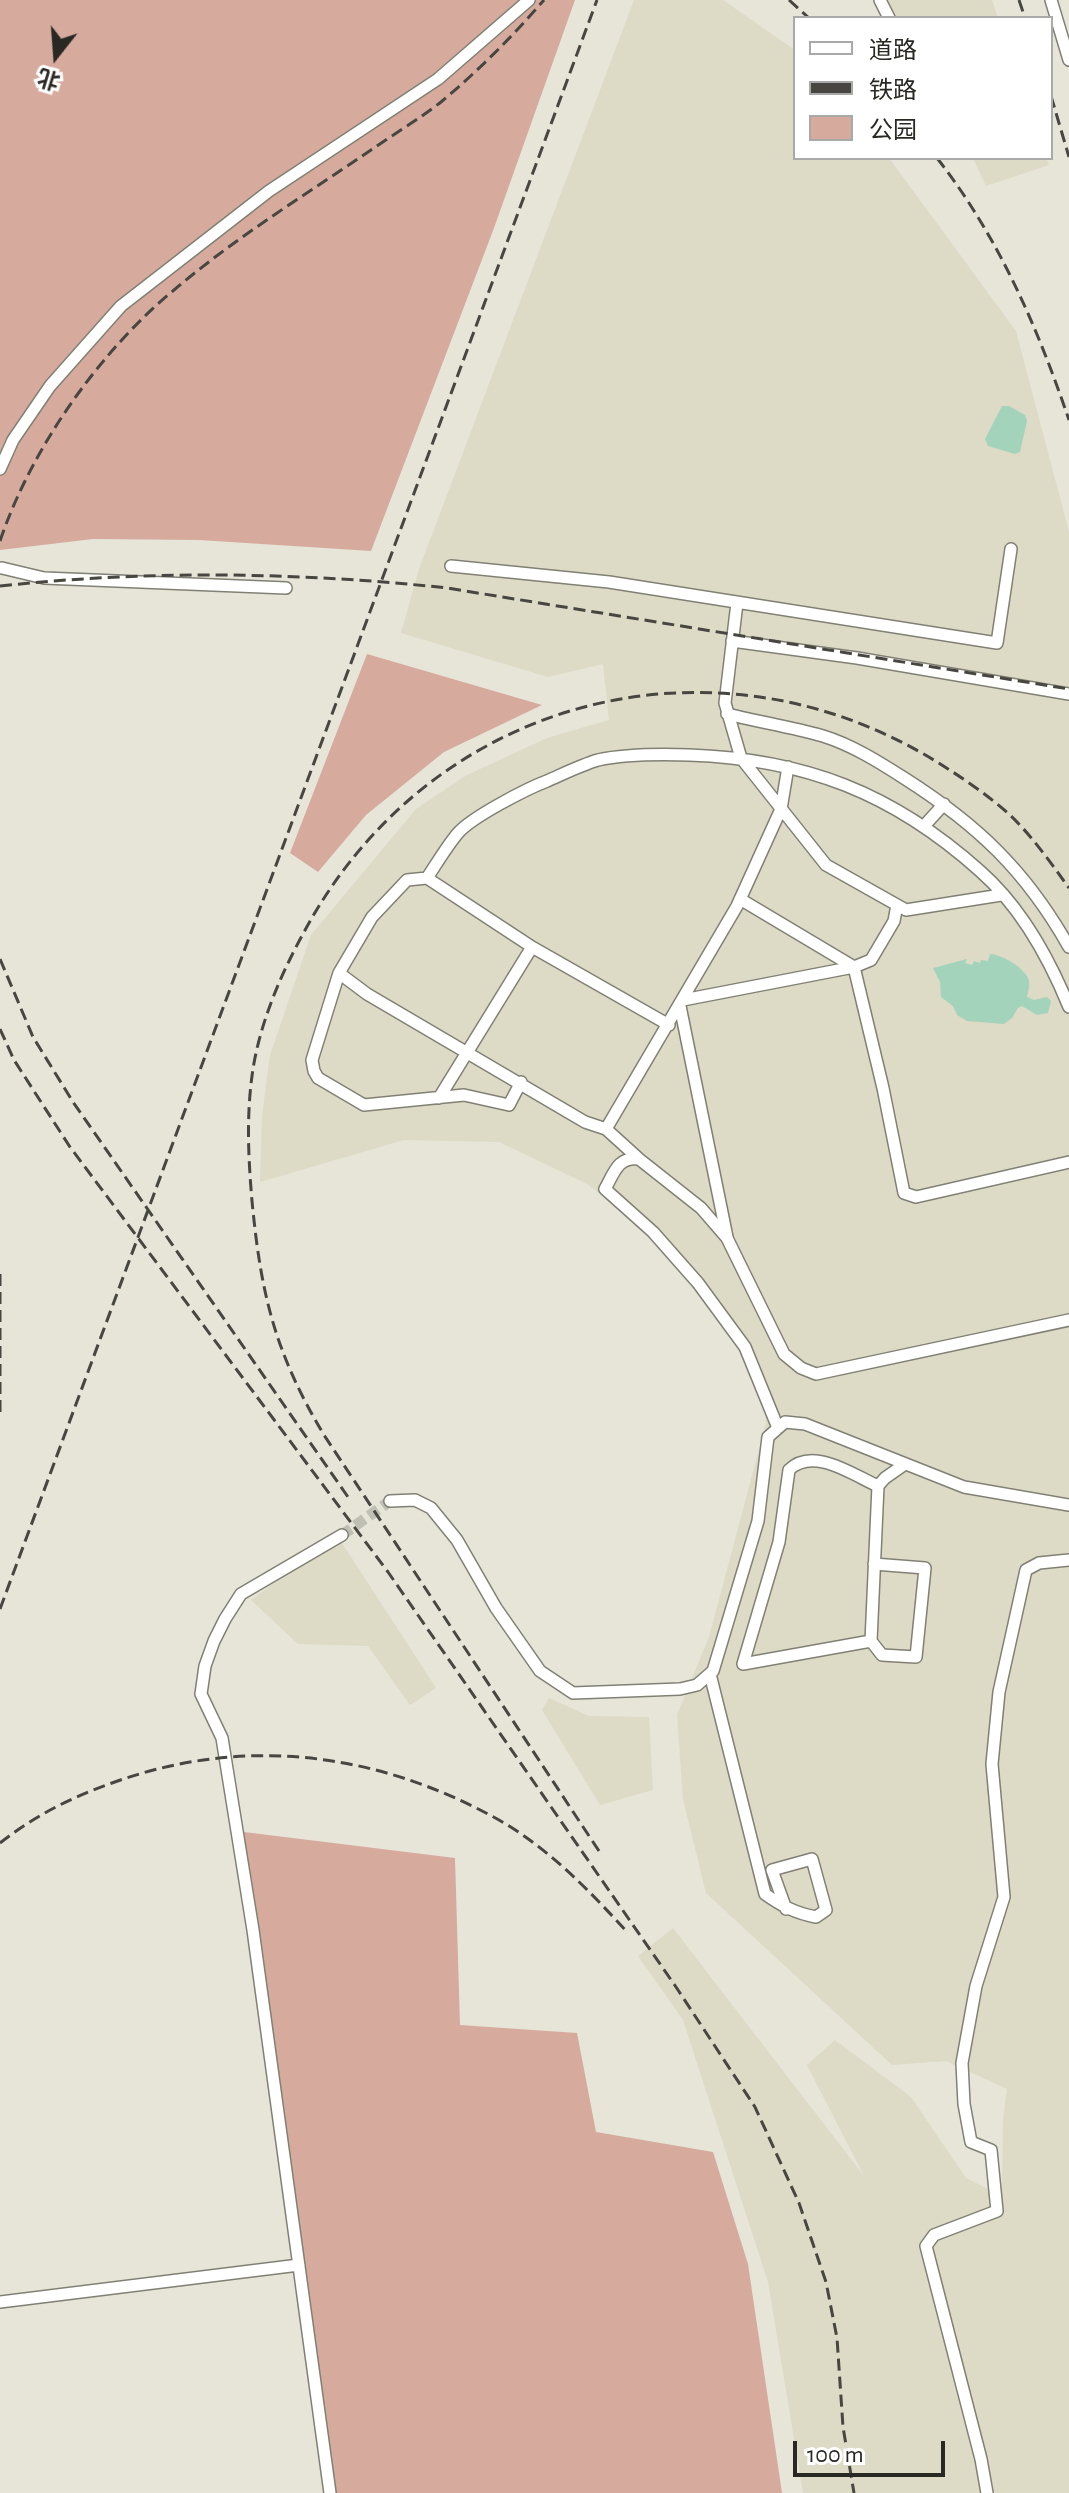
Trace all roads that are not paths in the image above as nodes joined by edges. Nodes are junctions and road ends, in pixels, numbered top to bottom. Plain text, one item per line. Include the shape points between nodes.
1 (529, 0) edge
2 (1051, 0) edge
3 (1069, 60) edge
4 (0, 469) edge
5 (1011, 549) dead end
6 (451, 566) dead end
7 (2, 568) dead end
8 (286, 588) dead end
9 (737, 603) junction
10 (732, 641) junction
11 (1069, 694) edge
12 (727, 714) junction
13 (741, 758) junction
14 (788, 767) junction
15 (944, 804) junction
16 (781, 809) junction
17 (924, 826) junction
18 (427, 878) junction
19 (1001, 895) junction
20 (740, 899) junction
21 (897, 905) junction
22 (532, 947) junction
23 (1069, 947) edge
24 (854, 967) junction
25 (339, 973) junction
26 (681, 1003) junction
27 (1069, 1007) edge
28 (669, 1025) junction
29 (468, 1052) junction
30 (521, 1082) junction
31 (439, 1098) junction
32 (606, 1129) junction
33 (639, 1159) junction
34 (1069, 1162) edge
35 (727, 1238) junction
36 (1069, 1320) edge
37 (778, 1428) junction
38 (905, 1464) junction
39 (878, 1486) junction
40 (390, 1501) tunnel mouth
41 (1069, 1505) edge
42 (342, 1535) tunnel mouth
43 (1069, 1560) edge
44 (874, 1564) junction
45 (871, 1641) junction
46 (710, 1674) junction
47 (786, 1909) junction
48 (299, 2265) junction
49 (0, 2302) edge
50 (330, 2493) edge
51 (987, 2493) edge

1 - 4 street via 438,79 269,191 121,306 50,386
2 - 3 street
5 - 9 street via 997,643
6 - 9 street via 609,582
7 - 8 street via 44,578
9 - 10 street
10 - 11 street
10 - 12 street
12 - 13 street
12 - 15 street via 825,737 872,758
13 - 14 street
13 - 16 street
13 - 18 street via 660,754 598,760 525,789 460,831
14 - 16 street
14 - 17 street via 871,795
15 - 17 street
15 - 23 street via 1005,856
16 - 20 street
16 - 21 street via 826,865
17 - 19 street via 983,872
18 - 22 street
18 - 25 street via 407,880 372,917
19 - 21 street via 906,910
19 - 27 street via 1027,925
20 - 24 street
20 - 26 street
21 - 24 street via 894,921 871,960
22 - 28 street
22 - 29 street
24 - 26 street
24 - 34 street via 904,1193 916,1197
25 - 29 street
25 - 31 street via 312,1060 318,1078 364,1105
26 - 28 street
26 - 35 street
28 - 32 street
29 - 30 street
29 - 31 street
30 - 31 street via 509,1105 464,1095
30 - 32 street via 585,1122
32 - 33 street
33 - 35 street via 701,1208
33 - 37 street via 619,1162 605,1189 653,1232 745,1347
35 - 36 street via 784,1354 816,1374
37 - 38 street via 785,1422 805,1424
37 - 46 street via 768,1437 758,1521
38 - 39 street
38 - 41 street via 964,1487
39 - 44 street
39 - 45 street via 826,1462 808,1460 789,1470 779,1542 743,1664
40 - 46 street via 415,1500 431,1508 540,1671 573,1693 680,1689 697,1685
42 - 48 street via 241,1594 214,1641 201,1694 222,1738
43 - 51 street via 1026,1570 999,1692 992,1764 1004,1897 976,1986 962,2063 971,2142 991,2150 997,2211 934,2235 926,2246
44 - 45 street
44 - 45 street via 925,1568 916,1657 882,1655
46 - 47 street via 765,1894
47 - 47 street via 816,1917 826,1910 812,1859 772,1870
48 - 49 street
48 - 50 street

